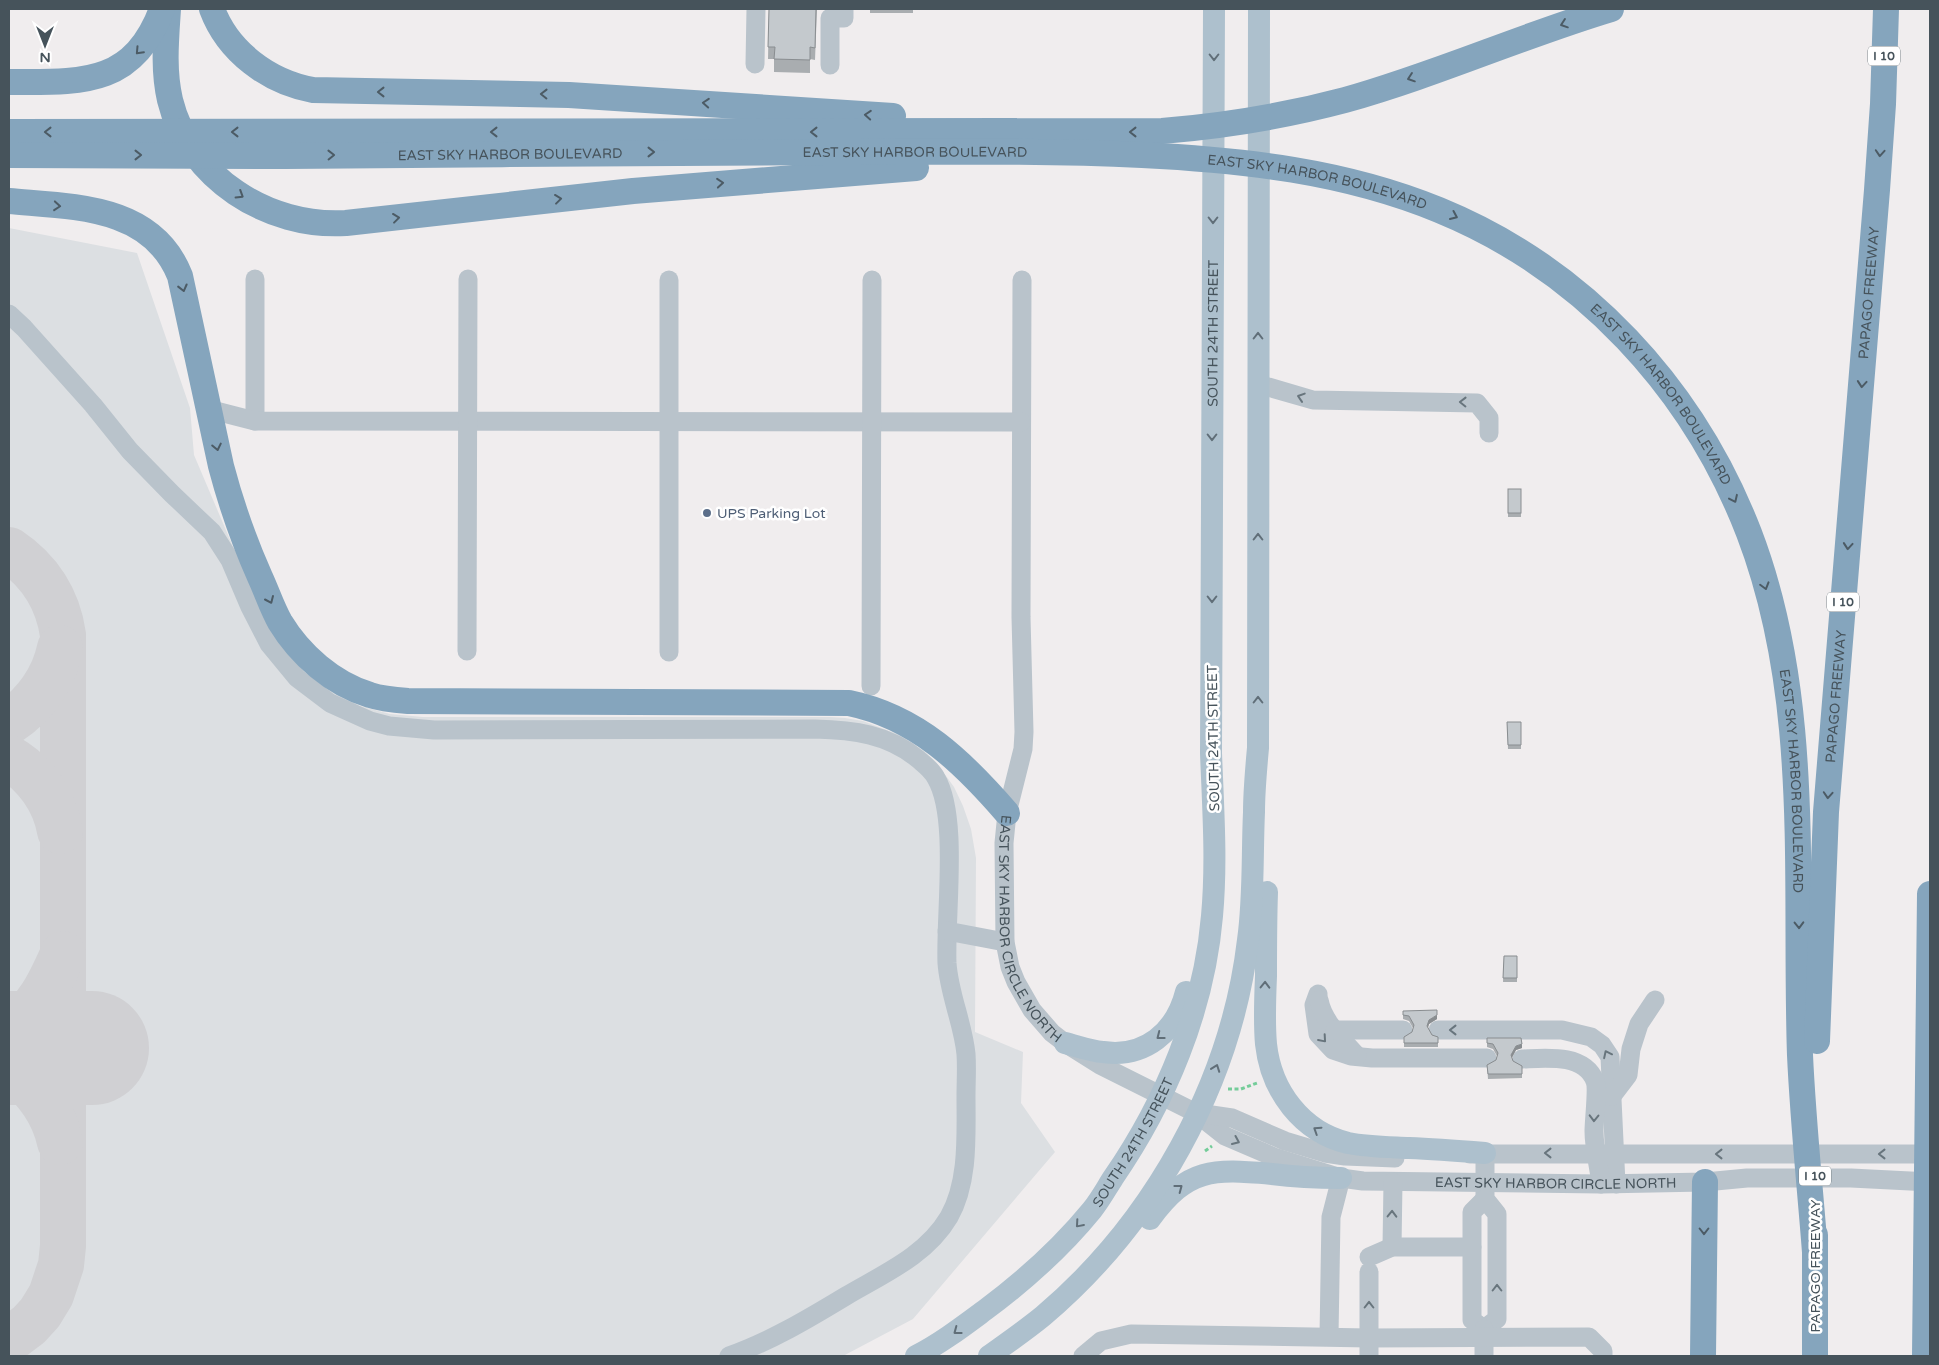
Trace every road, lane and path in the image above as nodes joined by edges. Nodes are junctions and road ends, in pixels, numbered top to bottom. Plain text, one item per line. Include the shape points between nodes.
1 (162, 9) edge
2 (168, 9) edge
3 (212, 9) edge
4 (756, 9) edge
5 (1214, 9) edge
6 (1259, 9) edge
7 (1611, 9) edge
8 (1886, 9) edge
9 (844, 13) edge
10 (755, 64) dead end
11 (830, 65) dead end
12 (9, 82) edge
13 (9, 132) edge
14 (1020, 132) junction
15 (89, 144) junction
16 (283, 144) junction
17 (9, 155) edge
18 (1179, 157) junction
19 (9, 201) edge
20 (255, 279) dead end
21 (468, 279) dead end
22 (669, 280) dead end
23 (872, 280) dead end
24 (1022, 280) dead end
25 (9, 314) edge
26 (1258, 384) junction
27 (208, 409) junction
28 (255, 420) junction
29 (468, 421) junction
30 (669, 421) junction
31 (872, 422) junction
32 (1021, 422) junction
33 (1489, 433) dead end
34 (467, 651) dead end
35 (669, 652) dead end
36 (871, 686) dead end
37 (1258, 748) junction
38 (1211, 753) junction
39 (1007, 813) junction
40 (1930, 894) edge
41 (947, 931) junction
42 (1005, 942) junction
43 (1655, 1000) dead end
44 (1334, 1030) junction
45 (1403, 1030) dead end
46 (1438, 1030) dead end
47 (1065, 1043) junction
48 (1357, 1056) junction
49 (1487, 1058) dead end
50 (1522, 1059) dead end
51 (1264, 1080) dead end
52 (1929, 1084) edge
53 (1228, 1089) dead end
54 (1162, 1095) junction
55 (1612, 1096) junction
56 (1810, 1100) junction
57 (1196, 1113) junction
58 (1201, 1149) dead end
59 (1485, 1153) junction
60 (1765, 1153) junction
61 (1606, 1154) junction
62 (1930, 1154) edge
63 (1206, 1158) dead end
64 (1341, 1178) junction
65 (1393, 1182) junction
66 (1705, 1182) junction
67 (1930, 1182) edge
68 (1608, 1184) junction
69 (1485, 1191) junction
70 (1392, 1247) junction
71 (1472, 1247) junction
72 (1044, 1315) junction
73 (1329, 1336) junction
74 (1484, 1341) edge
75 (1369, 1347) edge
76 (729, 1356) edge
77 (916, 1356) edge
78 (989, 1356) edge
79 (1083, 1356) edge
80 (1603, 1356) edge
81 (1703, 1356) edge
82 (1816, 1356) edge
83 (1925, 1356) edge

1 -> 12 highway via 143,46 111,72 73,82
2 -> 18 highway via 168,90 194,152 223,184 253,203 286,218 316,224 816,175
14 -> 3 highway via 925,118 618,97 313,90 292,86 254,64 231,42
4 - 10 street
5 -> 38 main road, SOUTH 24TH STREET
26 -> 6 main road
7 -> 14 highway, EAST SKY HARBOR BOULEVARD via 1384,88 1308,109 1182,130
8 -> 56 highway, PAPAGO FREEWAY / I 10 via 1870,292 1826,812
9 - 11 street via 830,18
15 -> 13 highway, EAST SKY HARBOR BOULEVARD
14 -> 16 highway, EAST SKY HARBOR BOULEVARD
15 - 16 highway, EAST SKY HARBOR BOULEVARD
15 - 17 highway, EAST SKY HARBOR BOULEVARD
16 -> 18 highway, EAST SKY HARBOR BOULEVARD via 646,152 1071,152
18 -> 56 highway, EAST SKY HARBOR BOULEVARD via 1307,171 1367,186 1436,208 1493,236 1552,272 1600,313 1642,354 1687,413 1719,468 1751,539 1774,618 1788,685 1797,818 1800,1056
19 -> 27 highway via 81,208 112,215 130,222 159,243 180,276
20 - 28 street
21 - 29 street
22 - 30 street
23 - 31 street
24 - 32 street, EAST SKY HARBOR CIRCLE NORTH
25 - 41 street via 99,412 130,451 212,532 230,560 269,644 297,678 330,703 370,721 410,729 815,729 870,734 900,746 914,756 935,776 942,790 948,830
33 -> 26 street via 1489,418 1477,402 1313,400
37 -> 26 main road
27 - 28 street
27 -> 39 highway via 237,523 280,621 312,660 354,688 370,695 408,701 849,704 880,711 915,729 966,768
28 - 29 street
29 - 30 street
29 - 34 street
30 - 31 street
30 - 35 street
31 - 32 street
31 - 36 street
32 - 39 street, EAST SKY HARBOR CIRCLE NORTH via 1024,732 1023,749
57 -> 37 main road via 1226,1041 1248,942
59 -> 37 main road via 1347,1143 1306,1122 1283,1095 1266,1045 1267,811
38 -> 47 main road via 1201,844 1197,933 1190,975 1178,1016 1163,1035 1130,1051 1103,1052
38 - 54 main road, SOUTH 24TH STREET via 1215,841 1209,942 1190,1025
39 - 42 street, EAST SKY HARBOR CIRCLE NORTH
40 - 52 highway
41 - 42 street
41 - 76 street via 948,978 966,1062 964,1164 958,1197 949,1217 934,1239 912,1257 794,1327
42 - 47 street, EAST SKY HARBOR CIRCLE NORTH via 1010,967 1022,995 1042,1022
43 - 55 street via 1639,1024 1631,1049 1628,1075
44 - 45 street
44 - 48 street
44 -> 48 street via 1320,1007 1318,994 1314,1005 1318,1034 1333,1050
55 -> 46 street via 1610,1057 1591,1037 1562,1030
47 - 54 street, EAST SKY HARBOR CIRCLE NORTH
48 - 49 street
50 -> 61 street via 1561,1058 1586,1070 1595,1081 1594,1134
51 - 53 path via 1241,1089
52 - 83 highway
54 - 57 street, EAST SKY HARBOR CIRCLE NORTH
54 -> 77 main road, SOUTH 24TH STREET via 1130,1154 1093,1209 1064,1242 1002,1298 942,1343
55 - 61 street
56 - 82 highway, PAPAGO FREEWAY / I 10
57 - 59 street, EAST SKY HARBOR CIRCLE NORTH via 1232,1118 1292,1144 1345,1156 1405,1158
57 -> 64 street, EAST SKY HARBOR CIRCLE NORTH via 1225,1136 1240,1143
57 - 72 main road via 1171,1163 1132,1221 1091,1270
58 - 63 path via 1205,1151
61 -> 59 street, EAST SKY HARBOR CIRCLE NORTH
59 - 69 street
60 -> 61 street, EAST SKY HARBOR CIRCLE NORTH
62 -> 60 street, EAST SKY HARBOR CIRCLE NORTH
60 - 66 street via 1728,1168
61 - 68 street
64 - 65 street, EAST SKY HARBOR CIRCLE NORTH
72 -> 64 main road via 1086,1294 1127,1250 1165,1200 1179,1187 1198,1177 1230,1170
64 - 73 street via 1332,1217
65 - 69 street, EAST SKY HARBOR CIRCLE NORTH
70 -> 65 street
66 - 67 street, EAST SKY HARBOR CIRCLE NORTH via 1747,1178
66 - 68 street, EAST SKY HARBOR CIRCLE NORTH
66 -> 81 highway
68 - 69 street, EAST SKY HARBOR CIRCLE NORTH
69 - 71 street via 1472,1212
74 -> 69 street via 1497,1319 1497,1214
70 - 71 street
75 -> 70 street via 1369,1265
71 - 74 street via 1472,1320
72 - 78 main road
73 - 75 street
73 - 79 street via 1131,1334 1101,1341
74 - 75 street
74 - 80 street via 1589,1337 1603,1351

